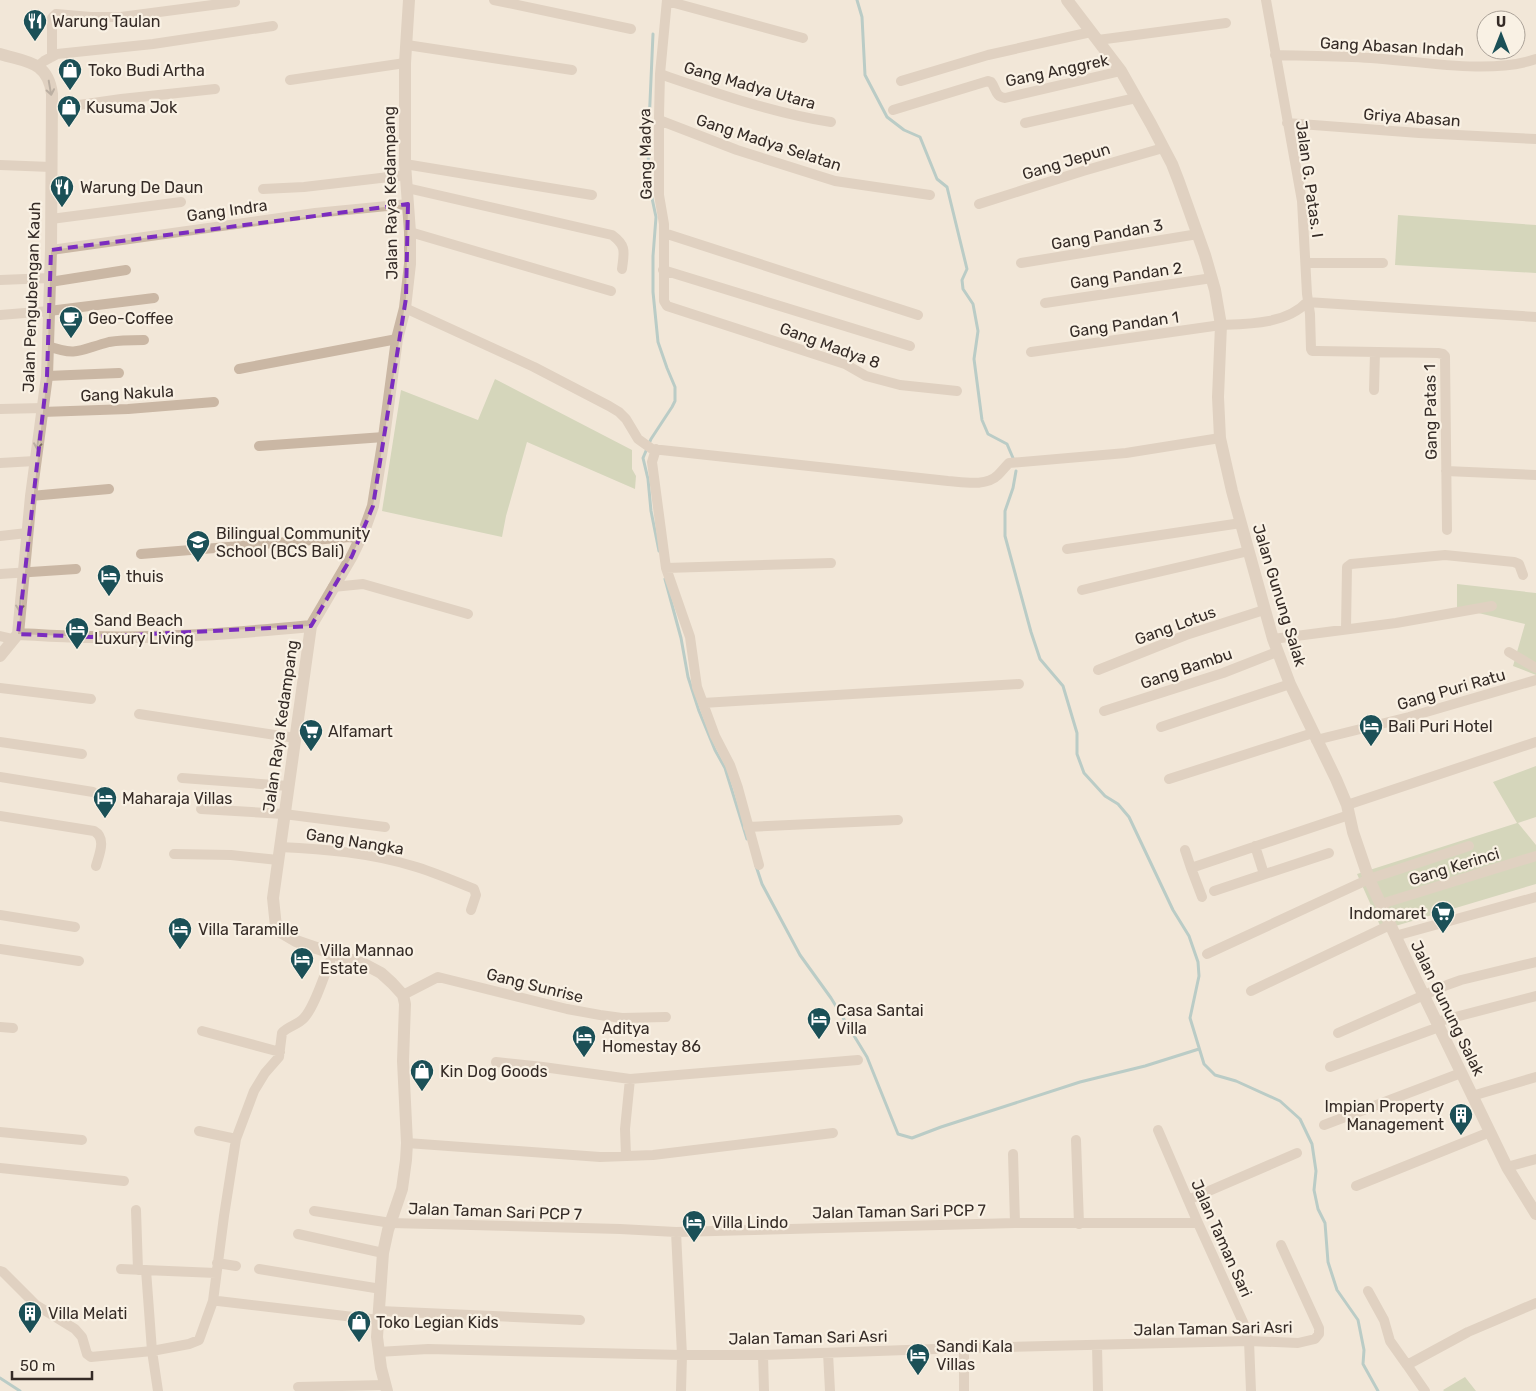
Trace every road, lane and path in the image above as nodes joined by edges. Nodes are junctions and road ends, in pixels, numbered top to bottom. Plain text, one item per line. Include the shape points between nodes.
1 (409, 0) edge
2 (494, 0) edge
3 (667, 0) edge
4 (1067, 0) edge
5 (1266, 0) edge
6 (236, 2) dead end
7 (1226, 23) dead end
8 (273, 26) dead end
9 (632, 29) dead end
10 (1094, 36) junction
11 (803, 38) dead end
12 (407, 45) junction
13 (0, 54) edge
14 (1275, 55) junction
15 (52, 57) junction
16 (1536, 58) edge
17 (405, 63) junction
18 (38, 66) junction
19 (572, 70) dead end
20 (1121, 71) junction
21 (660, 74) junction
22 (290, 80) dead end
23 (901, 81) dead end
24 (215, 89) dead end
25 (1136, 98) junction
26 (51, 109) junction
27 (893, 110) dead end
28 (659, 120) junction
29 (831, 122) dead end
30 (1025, 123) dead end
31 (1287, 123) junction
32 (1536, 139) edge
33 (1163, 148) junction
34 (0, 165) edge
35 (51, 167) junction
36 (406, 175) junction
37 (264, 190) dead end
38 (592, 195) dead end
39 (930, 195) dead end
40 (181, 202) dead end
41 (408, 204) junction
42 (980, 204) dead end
43 (51, 219) junction
44 (410, 232) junction
45 (664, 233) junction
46 (1198, 234) junction
47 (51, 250) junction
48 (1021, 263) dead end
49 (1306, 263) junction
50 (1383, 263) dead end
51 (622, 268) dead end
52 (126, 270) dead end
53 (663, 270) junction
54 (1212, 278) junction
55 (0, 280) edge
56 (50, 280) junction
57 (611, 291) dead end
58 (154, 298) dead end
59 (1045, 302) dead end
60 (1307, 302) junction
61 (667, 306) joint
62 (405, 308) junction
63 (49, 311) junction
64 (0, 315) edge
65 (918, 315) dead end
66 (1536, 318) edge
67 (1221, 325) junction
68 (397, 339) junction
69 (144, 340) dead end
70 (48, 346) junction
71 (910, 346) dead end
72 (1031, 352) dead end
73 (1375, 352) junction
74 (239, 369) dead end
75 (119, 373) dead end
76 (47, 376) junction
77 (1374, 390) dead end
78 (957, 391) dead end
79 (214, 402) dead end
80 (0, 409) edge
81 (42, 410) junction
82 (384, 437) junction
83 (1220, 438) junction
84 (259, 446) dead end
85 (651, 447) junction
86 (35, 461) junction
87 (0, 463) edge
88 (1446, 471) junction
89 (1536, 475) edge
90 (109, 489) dead end
91 (31, 496) junction
92 (1241, 523) junction
93 (1447, 530) dead end
94 (27, 533) junction
95 (0, 536) edge
96 (360, 540) junction
97 (1067, 549) dead end
98 (1249, 551) junction
99 (141, 554) dead end
100 (831, 563) dead end
101 (666, 568) junction
102 (76, 569) dead end
103 (23, 572) junction
104 (0, 574) edge
105 (1523, 575) dead end
106 (333, 586) junction
107 (1082, 590) dead end
108 (1492, 606) dead end
109 (1264, 610) junction
110 (468, 614) dead end
111 (311, 626) junction
112 (1346, 630) junction
113 (0, 636) edge
114 (16, 636) junction
115 (1273, 639) junction
116 (1278, 652) junction
117 (1509, 652) dead end
118 (0, 656) edge
119 (1536, 668) edge
120 (1098, 670) dead end
121 (1536, 680) edge
122 (1019, 684) dead end
123 (1290, 684) junction
124 (0, 688) edge
125 (91, 699) dead end
126 (703, 703) junction
127 (1104, 711) dead end
128 (139, 714) dead end
129 (1161, 727) dead end
130 (1315, 737) junction
131 (295, 738) junction
132 (0, 742) edge
133 (1536, 742) edge
134 (82, 754) dead end
135 (0, 777) edge
136 (182, 778) dead end
137 (1169, 779) dead end
138 (288, 786) junction
139 (93, 792) dead end
140 (201, 810) dead end
141 (1348, 810) junction
142 (284, 814) junction
143 (0, 816) edge
144 (898, 820) dead end
145 (385, 827) dead end
146 (748, 827) junction
147 (1255, 846) junction
148 (1469, 846) dead end
149 (280, 847) junction
150 (1185, 850) dead end
151 (1329, 852) dead end
152 (174, 854) dead end
153 (1536, 856) edge
154 (278, 860) junction
155 (759, 865) dead end
156 (96, 866) dead end
157 (1191, 868) junction
158 (1264, 874) junction
159 (1369, 879) junction
160 (1214, 891) dead end
161 (1202, 897) dead end
162 (1536, 897) edge
163 (1381, 904) junction
164 (472, 910) dead end
165 (0, 915) edge
166 (75, 927) dead end
167 (1393, 931) junction
168 (0, 949) edge
169 (333, 954) junction
170 (1207, 954) dead end
171 (79, 961) dead end
172 (1536, 962) edge
173 (1251, 990) dead end
174 (403, 995) junction
175 (1424, 995) junction
176 (1536, 996) edge
177 (666, 1017) dead end
178 (1438, 1024) junction
179 (0, 1027) edge
180 (13, 1028) dead end
181 (202, 1031) dead end
182 (1338, 1033) dead end
183 (280, 1052) junction
184 (858, 1060) dead end
185 (496, 1062) dead end
186 (1330, 1067) dead end
187 (1461, 1073) junction
188 (1536, 1077) edge
189 (630, 1079) junction
190 (1472, 1096) junction
191 (1324, 1125) dead end
192 (1158, 1130) dead end
193 (199, 1131) dead end
194 (0, 1132) edge
195 (1490, 1132) junction
196 (834, 1133) dead end
197 (236, 1139) junction
198 (82, 1140) dead end
199 (1076, 1140) dead end
200 (407, 1143) junction
201 (1013, 1154) dead end
202 (1297, 1154) dead end
203 (626, 1156) junction
204 (1536, 1159) edge
205 (1507, 1167) junction
206 (0, 1168) edge
207 (124, 1181) dead end
208 (1356, 1186) dead end
209 (1188, 1200) junction
210 (136, 1210) dead end
211 (314, 1211) dead end
212 (1536, 1214) edge
213 (391, 1223) junction
214 (1198, 1223) junction
215 (1015, 1224) junction
216 (1079, 1224) junction
217 (676, 1232) junction
218 (298, 1234) dead end
219 (1281, 1245) dead end
220 (382, 1253) junction
221 (236, 1266) dead end
222 (217, 1268) junction
223 (121, 1269) dead end
224 (259, 1269) dead end
225 (142, 1270) junction
226 (0, 1271) edge
227 (381, 1289) junction
228 (1368, 1291) dead end
229 (218, 1301) dead end
230 (1536, 1303) edge
231 (379, 1316) junction
232 (580, 1320) dead end
233 (1250, 1341) junction
234 (1098, 1345) junction
235 (964, 1348) junction
236 (152, 1351) junction
237 (378, 1352) junction
238 (828, 1353) junction
239 (764, 1354) junction
240 (682, 1355) junction
241 (1407, 1365) junction
242 (298, 1387) dead end
243 (386, 1388) edge
244 (157, 1390) edge
245 (681, 1391) edge
246 (764, 1391) edge
247 (830, 1391) edge
248 (964, 1391) edge
249 (1098, 1391) edge
250 (1251, 1391) edge
251 (1425, 1391) edge

1 - 12 street, Jalan Raya Kedampang
2 - 9 street
3 - 11 street
3 - 21 street, Gang Madya
4 - 10 street, Jalan Gunung Salak
5 - 14 street, Jalan G. Patas. I
6 - 15 street via 121,17 56,14 52,18
7 - 10 street
8 - 15 street
10 - 20 street, Jalan Gunung Salak
10 - 23 street via 988,55
12 - 17 street, Jalan Raya Kedampang
12 - 19 street
13 - 18 street
14 - 16 street, Gang Abasan Indah via 1482,66 1514,64
14 - 31 street, Jalan G. Patas. I
15 - 18 street
17 - 22 street
17 - 36 street, Jalan Raya Kedampang
18 -> 26 street, Jalan Pengubengan Kauh via 51,84
20 - 25 street, Jalan Gunung Salak
20 - 27 street, Gang Anggrek via 1005,98 996,94 994,85 988,81
21 - 28 street, Gang Madya
21 - 29 street, Gang Madya Utara via 771,109
24 - 26 street
25 - 30 street
25 - 33 street, Jalan Gunung Salak
26 - 35 street, Jalan Pengubengan Kauh
28 - 39 street, Gang Madya Selatan via 737,150 835,181
28 - 45 street, Gang Madya via 659,195
31 - 32 street, Griya Abasan
31 - 49 street, Jalan G. Patas. I via 1302,201
33 - 42 street, Gang Jepun
33 - 46 street, Jalan Gunung Salak
34 - 35 street
35 - 43 street, Jalan Pengubengan Kauh
36 - 37 street
36 - 38 street
36 - 41 street, Jalan Raya Kedampang
36 - 51 street via 612,235 624,249
40 - 43 street
41 - 44 street, Jalan Raya Kedampang
41 - 47 street, Gang Indra via 315,213
43 - 47 street, Jalan Pengubengan Kauh
44 - 57 street
44 - 62 street, Jalan Raya Kedampang
45 - 53 street, Gang Madya
45 - 65 street
46 - 48 street, Gang Pandan 3
46 - 54 street, Jalan Gunung Salak
47 - 56 street, Jalan Pengubengan Kauh
49 - 50 street
49 - 60 street, Jalan G. Patas. I
52 - 56 street
53 - 61 street, Gang Madya
53 - 71 street
54 - 59 street, Gang Pandan 2
54 - 67 street, Jalan Gunung Salak
55 - 56 street
56 - 63 street, Jalan Pengubengan Kauh
58 - 63 street
60 - 66 street
60 - 67 street via 1298,310 1277,319
60 - 73 street, Gang Patas 1 via 1312,351
61 - 78 street, Gang Madya 8 via 845,364 866,376 900,385
62 - 68 street, Jalan Raya Kedampang
62 - 85 street via 610,406 626,419 638,439
63 - 64 street
63 - 70 street, Jalan Pengubengan Kauh
67 - 72 street, Gang Pandan 1
67 - 83 street, Jalan Gunung Salak
68 - 74 street
68 - 82 street, Jalan Raya Kedampang
69 - 70 street via 111,342 70,352
70 - 76 street, Jalan Pengubengan Kauh
73 - 77 street
73 - 88 street, Gang Patas 1 via 1438,353 1445,356
75 - 76 street
76 - 81 street, Jalan Pengubengan Kauh
79 - 81 street, Gang Nakula via 128,409
80 - 81 street, Gang Nakula
81 -> 86 street, Jalan Pengubengan Kauh
82 - 84 street
82 - 96 street, Jalan Raya Kedampang via 373,506
83 - 85 street via 1126,453 1009,463 989,481 979,482
83 - 92 street, Jalan Gunung Salak
85 - 101 street
86 - 87 street
86 - 91 street, Jalan Pengubengan Kauh
88 - 89 street
88 - 93 street, Gang Patas 1
90 - 91 street
91 - 94 street, Jalan Pengubengan Kauh
92 - 97 street
92 - 98 street, Jalan Gunung Salak
94 - 95 street
94 - 103 street, Jalan Pengubengan Kauh
96 - 99 street via 350,537
96 - 106 street, Jalan Raya Kedampang
98 - 107 street
98 - 109 street, Jalan Gunung Salak
100 - 101 street
101 - 126 street via 690,637 696,682
102 - 103 street
103 - 104 street
103 -> 114 street, Jalan Pengubengan Kauh
105 - 112 street via 1519,564 1514,562 1451,555 1351,564 1348,567
106 - 110 street via 363,584
106 - 111 street, Jalan Raya Kedampang
108 - 112 street
109 - 115 street, Jalan Gunung Salak
109 - 120 street, Gang Lotus via 1186,635
111 - 114 street via 153,637
111 - 131 street, Jalan Raya Kedampang
112 - 115 street
113 - 114 street
114 - 118 street
115 - 116 street, Jalan Gunung Salak
116 - 123 street, Jalan Gunung Salak
116 - 127 street, Gang Bambu
117 - 119 street, Gang Puri Ratu
121 - 130 street, Gang Puri Ratu via 1409,716
122 - 126 street
123 - 129 street
123 - 130 street, Jalan Gunung Salak
124 - 125 street
126 - 146 street via 738,788
128 - 131 street
130 - 137 street, Gang Puri Ratu
130 - 141 street, Jalan Gunung Salak
131 - 138 street, Jalan Raya Kedampang
132 - 134 street
133 - 141 street
135 - 139 street
136 - 138 street
138 - 142 street, Jalan Raya Kedampang
140 - 142 street
141 - 147 street
141 - 159 street, Jalan Gunung Salak
142 - 145 street
142 - 149 street, Jalan Raya Kedampang
143 - 156 street via 94,831 101,844
144 - 146 street
146 - 155 street
147 - 157 street
147 - 158 street
148 - 159 street
149 - 154 street, Jalan Raya Kedampang
149 - 164 street, Gang Nangka via 310,848 414,866 475,890
150 - 157 street
151 - 158 street
152 - 154 street
153 - 163 street, Gang Kerinci
154 - 169 street, Jalan Raya Kedampang via 273,898 276,927 285,936
157 - 161 street
158 - 160 street
159 - 163 street, Jalan Gunung Salak
159 - 170 street
162 - 167 street
163 - 167 street, Jalan Gunung Salak
165 - 166 street
167 - 173 street
167 - 175 street, Jalan Gunung Salak
168 - 171 street
169 - 174 street, Jalan Raya Kedampang via 382,973
169 - 183 street via 309,1011 302,1020 282,1033
172 - 175 street via 1461,980
174 - 177 street, Gang Sunrise via 440,977 592,1014 622,1018
174 - 200 street
175 - 178 street, Jalan Gunung Salak
175 - 182 street
176 - 178 street
178 - 186 street
178 - 187 street, Jalan Gunung Salak
179 - 180 street
181 - 183 street
183 - 197 street via 254,1091
184 - 189 street
185 - 189 street
187 - 190 street, Jalan Gunung Salak
187 - 191 street
188 - 190 street
189 - 203 street
190 - 195 street, Jalan Gunung Salak
192 - 209 street, Jalan Taman Sari
193 - 197 street
194 - 198 street
195 - 205 street, Jalan Gunung Salak
195 - 208 street
196 - 203 street
197 - 222 street
199 - 216 street
200 - 203 street via 600,1157
200 - 213 street via 402,1189
201 - 215 street
202 - 209 street
204 - 205 street
205 - 212 street, Jalan Gunung Salak
206 - 207 street
209 - 214 street, Jalan Taman Sari
210 - 225 street
211 - 213 street, Jalan Taman Sari PCP 7
213 - 217 street, Jalan Taman Sari PCP 7
213 - 220 street
214 - 216 street, Jalan Taman Sari PCP 7
214 - 233 street, Jalan Taman Sari
215 - 216 street, Jalan Taman Sari PCP 7
215 - 217 street, Jalan Taman Sari PCP 7
217 - 240 street
218 - 220 street
219 - 233 street, Jalan Taman Sari Asri via 1319,1334 1315,1339 1298,1343
220 - 227 street
221 - 222 street
222 - 225 street
222 - 236 street via 213,1300 199,1340
223 - 225 street
224 - 227 street
225 - 236 street
226 - 236 street via 36,1305 75,1329 90,1357
227 - 231 street
228 - 241 street via 1384,1320 1390,1341
229 - 231 street
230 - 241 street via 1468,1332
231 - 232 street
231 - 237 street
233 - 234 street, Jalan Taman Sari Asri
233 - 250 street, Jalan Taman Sari
234 - 235 street, Jalan Taman Sari Asri
234 - 249 street
235 - 238 street, Jalan Taman Sari Asri
235 - 248 street
236 - 244 street
237 - 240 street, Jalan Taman Sari Asri via 428,1349
237 - 243 street
238 - 239 street, Jalan Taman Sari Asri
238 - 247 street
239 - 240 street, Jalan Taman Sari Asri
239 - 246 street
240 - 245 street
241 - 251 street
242 - 243 street

